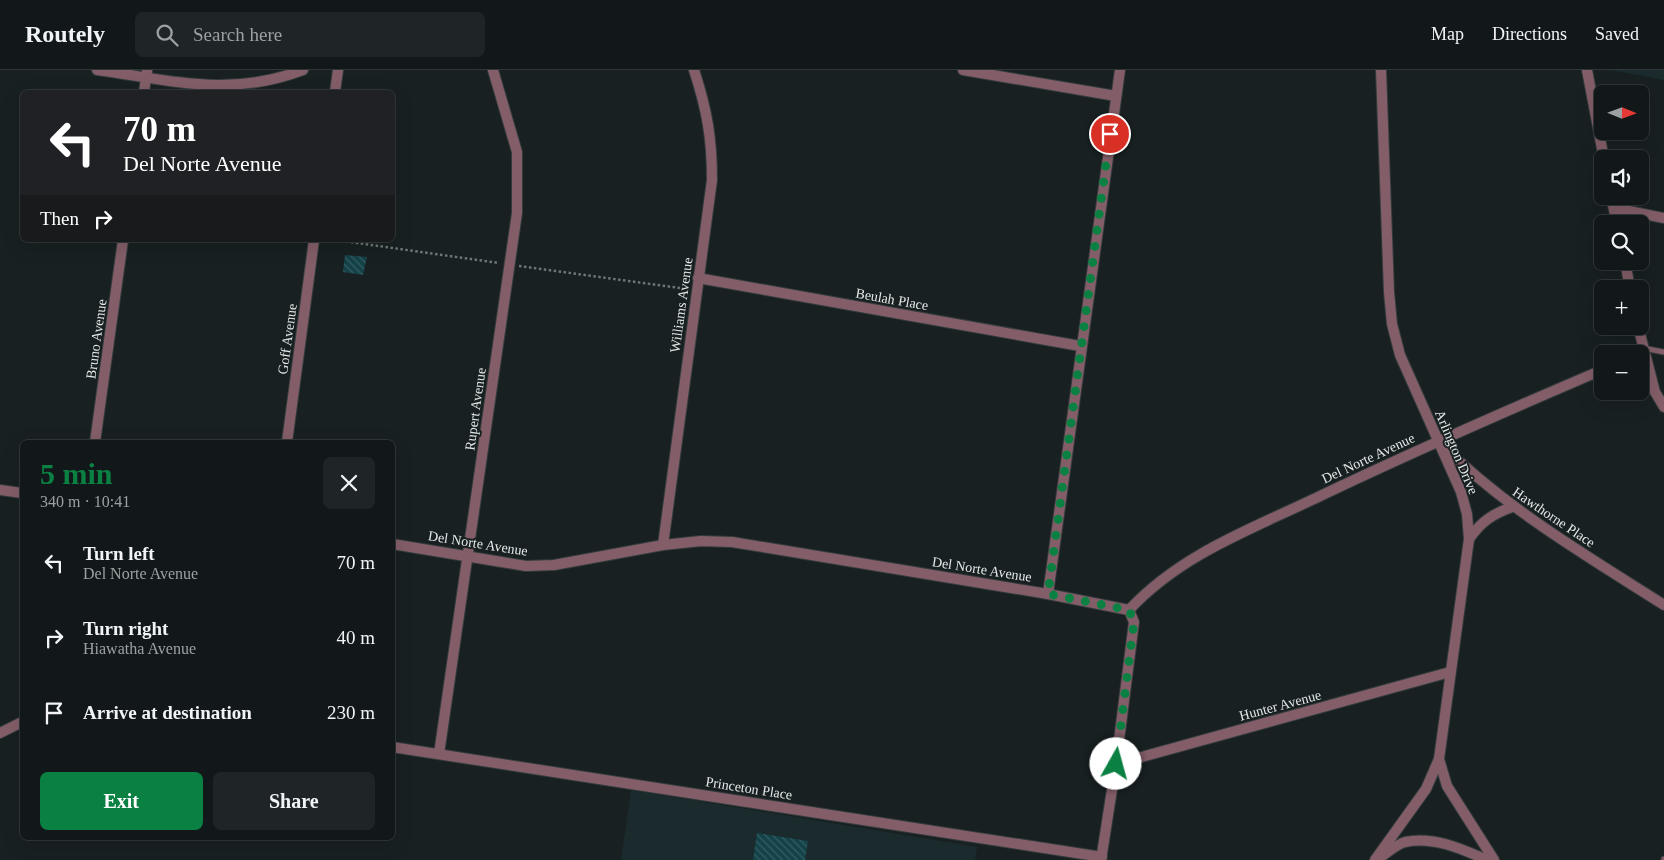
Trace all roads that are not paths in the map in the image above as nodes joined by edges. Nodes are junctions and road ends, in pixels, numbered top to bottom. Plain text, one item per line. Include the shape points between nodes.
1 (97, 70) edge
2 (303, 70) edge
3 (338, 70) edge
4 (493, 70) edge
5 (694, 70) edge
6 (963, 70) edge
7 (1120, 70) edge
8 (1381, 70) edge
9 (1587, 70) edge
10 (147, 73) edge
11 (144, 90) edge
12 (334, 90) edge
13 (1116, 96) junction
14 (1602, 150) edge
15 (1613, 205) edge
16 (1614, 208) junction
17 (1615, 215) edge
18 (1664, 218) edge
19 (123, 242) edge
20 (314, 242) edge
21 (698, 278) junction
22 (1080, 346) junction
23 (1649, 352) edge
24 (1664, 352) edge
25 (1594, 373) edge
26 (1649, 374) edge
27 (1664, 407) edge
28 (95, 440) edge
29 (287, 440) edge
30 (1437, 440) junction
31 (0, 490) edge
32 (20, 493) edge
33 (1512, 507) junction
34 (1469, 539) junction
35 (395, 544) edge
36 (663, 545) junction
37 (468, 555) junction
38 (1048, 594) junction
39 (1664, 605) edge
40 (1129, 610) junction
41 (1450, 672) junction
42 (20, 723) edge
43 (0, 733) edge
44 (395, 747) edge
45 (440, 754) junction
46 (1439, 759) junction
47 (1116, 764) junction
48 (1101, 859) edge
49 (1375, 860) edge
50 (1487, 860) edge
51 (1494, 860) edge

1 - 10 street
2 - 10 street via 254,84 225,86
3 - 12 street
4 - 37 street, Rupert Avenue via 516,152 517,213
5 - 21 street, Williams Avenue via 712,140 712,180
6 - 13 street
7 - 13 street
8 - 30 street, Arlington Drive via 1388,292 1392,324 1400,355
9 - 14 street
10 - 11 street
13 - 22 street
15 - 16 street
16 - 17 street
16 - 18 street
19 - 28 street, Bruno Avenue
20 - 29 street, Goff Avenue
21 - 22 street, Beulah Place
21 - 36 street, Williams Avenue
22 - 38 street
23 - 24 lane
25 - 30 street, Del Norte Avenue
26 - 27 street
30 - 33 street, Hawthorne Place via 1473,476
30 - 34 street, Arlington Drive via 1461,492
30 - 40 street, Del Norte Avenue via 1181,564
31 - 32 street
33 - 34 street via 1481,522
33 - 39 street, Hawthorne Place
34 - 41 street, Arlington Drive
35 - 37 street, Del Norte Avenue
36 - 37 street, Del Norte Avenue via 554,565 526,566
36 - 38 street, Del Norte Avenue via 732,542
37 - 45 street, Rupert Avenue
38 - 40 street, Del Norte Avenue
40 - 47 street via 1134,622
41 - 46 street, Arlington Drive
41 - 47 street, Hunter Avenue
42 - 43 street
44 - 45 street, Princeton Place
45 - 48 street, Princeton Place
46 - 49 street, Arlington Drive via 1426,789
46 - 51 street via 1447,786
47 - 48 street
49 - 50 street, Arlington Drive via 1404,842 1431,841

